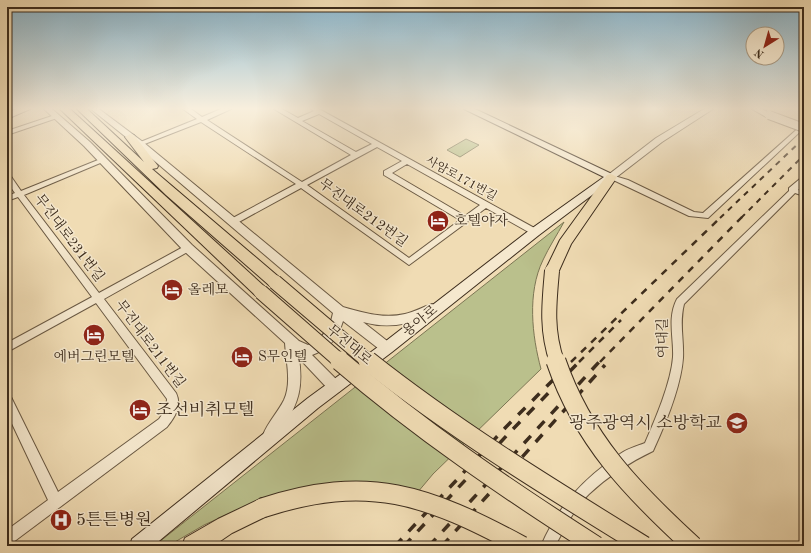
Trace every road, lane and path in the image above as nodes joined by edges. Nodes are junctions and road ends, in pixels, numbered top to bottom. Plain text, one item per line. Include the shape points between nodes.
1 (76, 135) edge
2 (91, 135) edge
3 (108, 135) edge
4 (127, 135) edge
5 (164, 135) edge
6 (225, 135) edge
7 (321, 135) edge
8 (361, 135) edge
9 (521, 135) edge
10 (668, 135) edge
11 (795, 135) edge
12 (130, 137) junction
13 (140, 144) junction
14 (377, 144) junction
15 (356, 155) junction
16 (104, 161) junction
17 (406, 161) junction
18 (7, 177) edge
19 (136, 177) junction
20 (611, 177) junction
21 (804, 180) edge
22 (302, 185) junction
23 (792, 190) junction
24 (170, 192) junction
25 (20, 194) junction
26 (804, 194) edge
27 (7, 199) edge
28 (485, 205) junction
29 (466, 220) junction
30 (234, 222) junction
31 (535, 232) junction
32 (188, 248) junction
33 (268, 287) junction
34 (97, 298) junction
35 (438, 307) junction
36 (339, 312) junction
37 (291, 341) junction
38 (7, 348) edge
39 (386, 348) junction
40 (335, 387) junction
41 (7, 401) edge
42 (265, 442) junction
43 (56, 502) junction
44 (7, 538) edge
45 (139, 546) edge
46 (193, 546) edge
47 (522, 546) edge
48 (548, 546) edge
49 (596, 546) edge
50 (644, 546) edge
51 (693, 546) edge

1 - 16 street
2 - 19 main road, 무진대로
3 - 24 main road, 무진대로
4 - 12 street, 무진대로
5 - 13 street
6 - 22 street, 무진대로212번길
7 - 15 street
8 - 14 street, 사암로171번길
9 - 20 main road
10 - 20 street, 용아로
11 - 20 street via 705,216 692,214
12 - 13 street, 무진대로
12 - 24 main road
13 - 30 street, 무진대로
14 - 15 street, 무진대로212번길
14 - 17 street, 사암로171번길
15 - 22 street, 무진대로212번길
16 - 19 main road
16 - 25 street, 무진대로231번길
16 - 32 street
17 - 28 street, 사암로171번길
17 - 29 street via 387,173
18 - 25 street, 무진대로231번길
19 - 33 main road, 무진대로
20 - 31 main road, 용아로
20 - 51 main road, bridge via 565,243 552,271 548,289 549,331 558,369 586,428 630,485 663,520
21 - 23 street, 여대길
22 - 29 street, 무진대로212번길 via 409,262
22 - 30 street, 무진대로212번길
23 - 26 street
23 - 48 street, 여대길 via 680,302 676,316 678,358 674,381 649,447 625,458 584,490 564,516
24 - 33 main road, 무진대로
25 - 27 street, 무진대로231번길
25 - 34 street, 무진대로231번길
28 - 29 street
28 - 31 street, 사암로171번길
30 - 36 street, 무진대로
31 - 35 main road, 용아로
32 - 34 street, 무진대로211번길
32 - 37 street
33 - 49 main road, 무진대로, bridge via 336,359 381,396 496,480
33 - 50 main road, 무진대로, bridge via 440,414 558,493
34 - 38 street, 무진대로211번길
34 - 43 street, 무진대로211번길 via 172,397 172,410 164,423
35 - 36 street via 413,318 395,322 368,320
35 - 39 main road, 용아로
36 - 37 street via 336,327 328,341 318,348 307,351
36 - 39 street, 무진대로
37 - 40 street
37 - 42 street via 293,394
39 - 40 main road, 용아로
40 - 42 main road, 용아로
41 - 43 street
42 - 45 main road, 용아로
43 - 44 street
46 - 47 main road, bridge via 225,526 287,499 317,493 373,491 417,498 471,519

